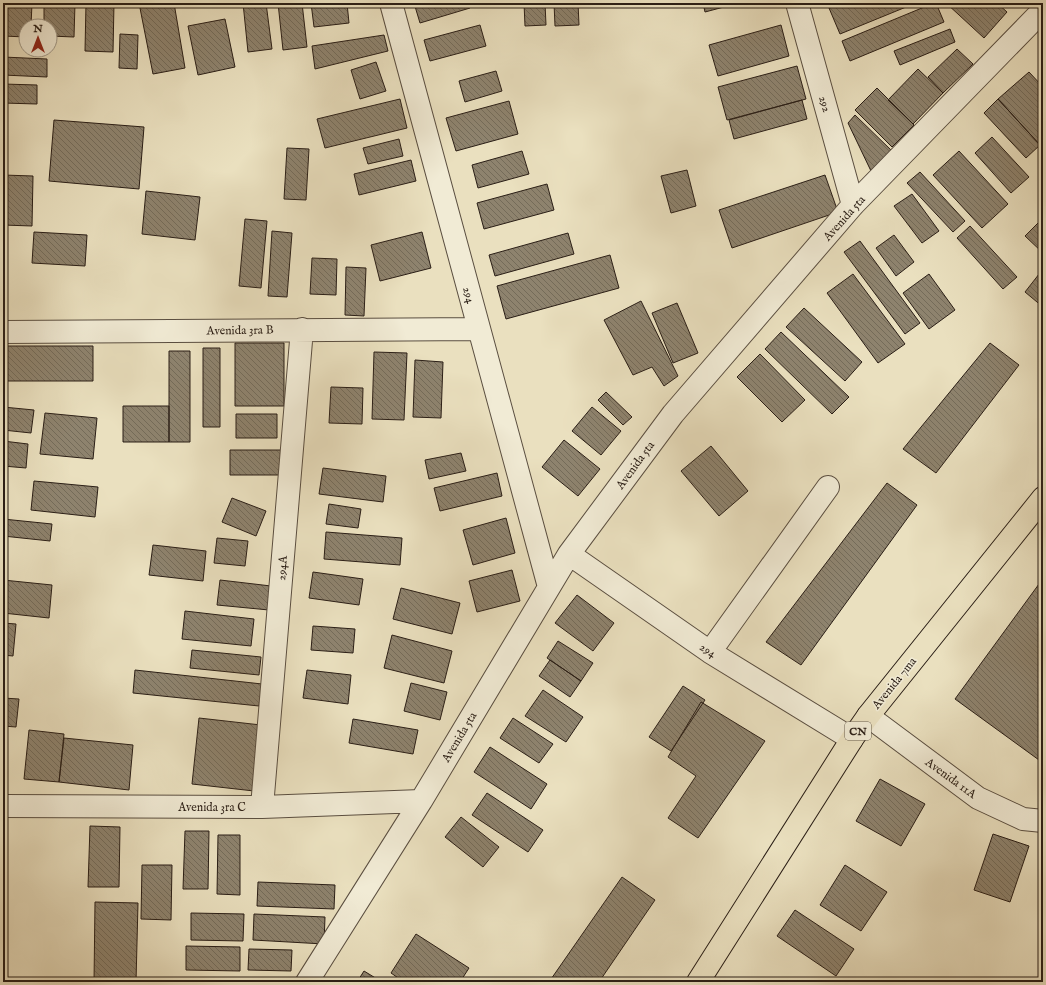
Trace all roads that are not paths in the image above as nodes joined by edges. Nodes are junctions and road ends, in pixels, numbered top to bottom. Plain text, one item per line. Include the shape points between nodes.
1 (390, 3) edge
2 (797, 3) edge
3 (1043, 10) edge
4 (854, 205) junction
5 (302, 329) junction
6 (478, 329) junction
7 (3, 332) edge
8 (828, 487) dead end
9 (1043, 498) edge
10 (569, 554) junction
11 (549, 586) junction
12 (710, 652) junction
13 (868, 716) junction
14 (852, 739) junction
15 (421, 801) junction
16 (3, 806) edge
17 (262, 807) junction
18 (1043, 822) edge
19 (307, 982) edge
20 (698, 982) edge

1 - 6 street, 294
2 - 4 street, 292
3 - 4 street, Avenida 5ta
4 - 10 street, Avenida 5ta via 673,414
5 - 6 street, Avenida 3ra B
5 - 7 street, Avenida 3ra B
5 - 17 street, 294A
6 - 11 street, 294
8 - 12 street
9 - 13 highway, Avenida 7ma / CN
10 - 11 street, Avenida 5ta
10 - 12 street, 294
11 - 15 street, Avenida 5ta
12 - 14 street, 294
13 - 14 highway, Avenida 7ma / CN
13 - 18 street, Avenida 11A via 978,798 1023,819
14 - 20 highway, Avenida 7ma / CN
15 - 17 street, Avenida 3ra C
15 - 19 street, Avenida 5ta
16 - 17 street, Avenida 3ra C

